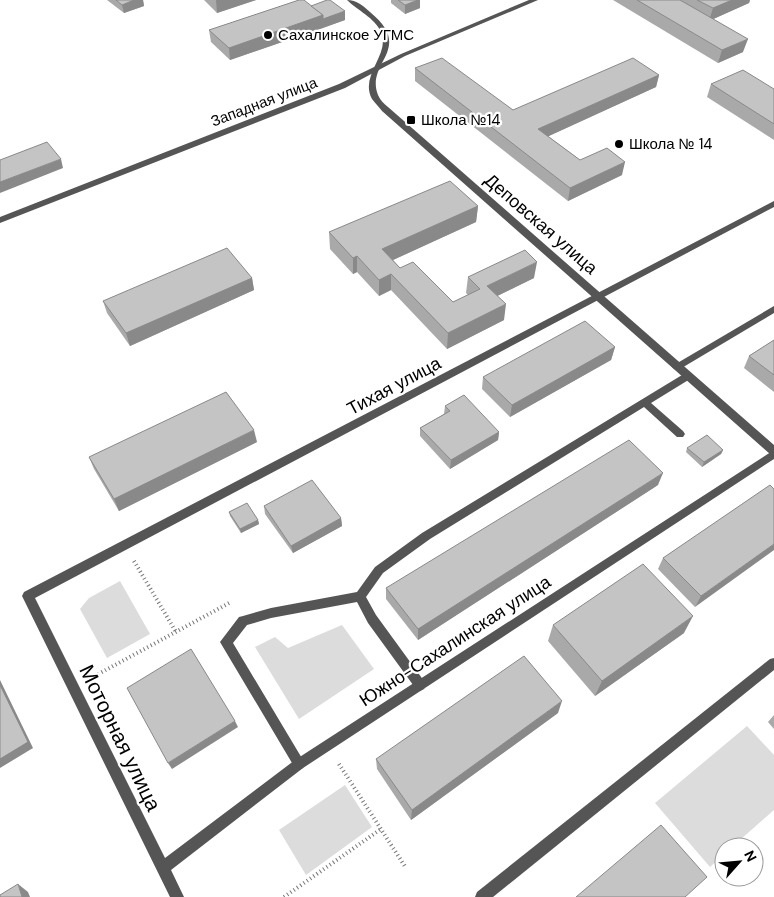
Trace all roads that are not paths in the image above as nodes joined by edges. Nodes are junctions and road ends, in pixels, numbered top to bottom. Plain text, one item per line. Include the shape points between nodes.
1 (350, 0) edge
2 (535, 0) edge
3 (375, 70) junction
4 (774, 204) edge
5 (0, 220) edge
6 (600, 297) junction
7 (774, 309) edge
8 (677, 367) junction
9 (687, 376) junction
10 (644, 402) junction
11 (680, 434) dead end
12 (774, 452) edge
13 (28, 596) joint
14 (360, 596) junction
15 (774, 663) edge
16 (420, 685) junction
17 (300, 764) junction
18 (162, 868) junction
19 (177, 897) edge
20 (482, 897) edge

1 - 3 street, Деповская улица via 385,33 386,45
2 - 3 street, Западная улица via 403,55
3 - 5 street, Западная улица via 337,88
3 - 6 street, Деповская улица via 372,87 375,97 385,109
4 - 6 street, Тихая улица
6 - 8 street, Деповская улица
6 - 13 street, Тихая улица
7 - 8 street
8 - 9 street, Деповская улица
9 - 10 street
9 - 12 street, Деповская улица
10 - 11 street
10 - 14 street via 426,536 379,570
12 - 16 street, Южно-Сахалинская улица
13 - 18 street, Моторная улица
14 - 16 street via 372,619
14 - 17 street via 243,621 226,642
15 - 20 street
16 - 17 street, Южно-Сахалинская улица
17 - 18 street, Южно-Сахалинская улица
18 - 19 street, Моторная улица

